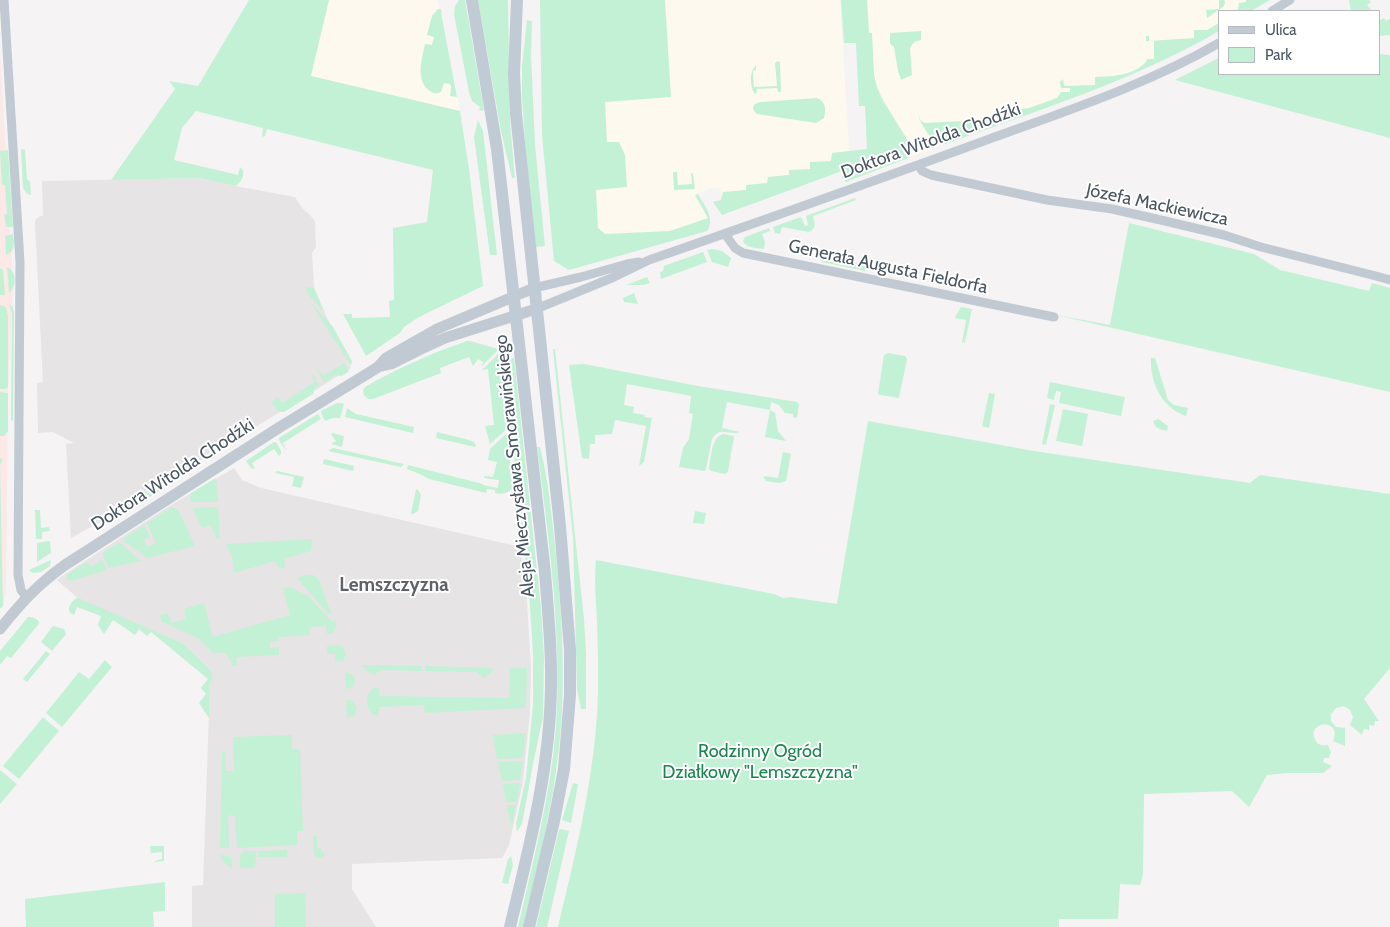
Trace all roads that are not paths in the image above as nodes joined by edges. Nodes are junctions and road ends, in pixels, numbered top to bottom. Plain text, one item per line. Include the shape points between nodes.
1 (4, 0) edge
2 (472, 0) edge
3 (517, 0) edge
4 (1290, 0) edge
5 (1274, 10) edge
6 (1218, 44) edge
7 (919, 165) junction
8 (725, 234) junction
9 (649, 260) junction
10 (1390, 280) edge
11 (534, 288) junction
12 (513, 296) junction
13 (536, 309) junction
14 (515, 316) junction
15 (1054, 318) dead end
16 (378, 366) junction
17 (26, 597) junction
18 (0, 629) edge
19 (510, 927) edge
20 (529, 927) edge

1 - 17 street via 20,262 18,575
2 - 12 main road, Aleja Mieczysława Smorawińskiego via 497,149
3 - 11 main road via 516,114
4 - 5 street
6 - 7 street, Doktora Witolda Chodźki via 1134,85
7 - 8 street, Doktora Witolda Chodźki
7 - 10 street, Józefa Mackiewicza via 922,171 936,176 1165,221
8 - 9 street, Doktora Witolda Chodźki
8 - 15 street, Generała Augusta Fieldorfa via 743,253
9 - 11 street, Doktora Witolda Chodźki
9 - 13 street, Doktora Witolda Chodźki
11 - 12 street, Doktora Witolda Chodźki
11 - 13 main road
12 - 14 main road, Aleja Mieczysława Smorawińskiego
12 - 16 street, Doktora Witolda Chodźki via 437,329 386,358
13 - 14 street, Doktora Witolda Chodźki
13 - 20 main road via 567,605 570,695 559,800
14 - 16 street, Doktora Witolda Chodźki via 445,338 392,364
14 - 19 main road, Aleja Mieczysława Smorawińskiego via 545,573 551,639 551,687 542,783
16 - 17 street, Doktora Witolda Chodźki via 112,534 51,575
17 - 18 street, Doktora Witolda Chodźki

